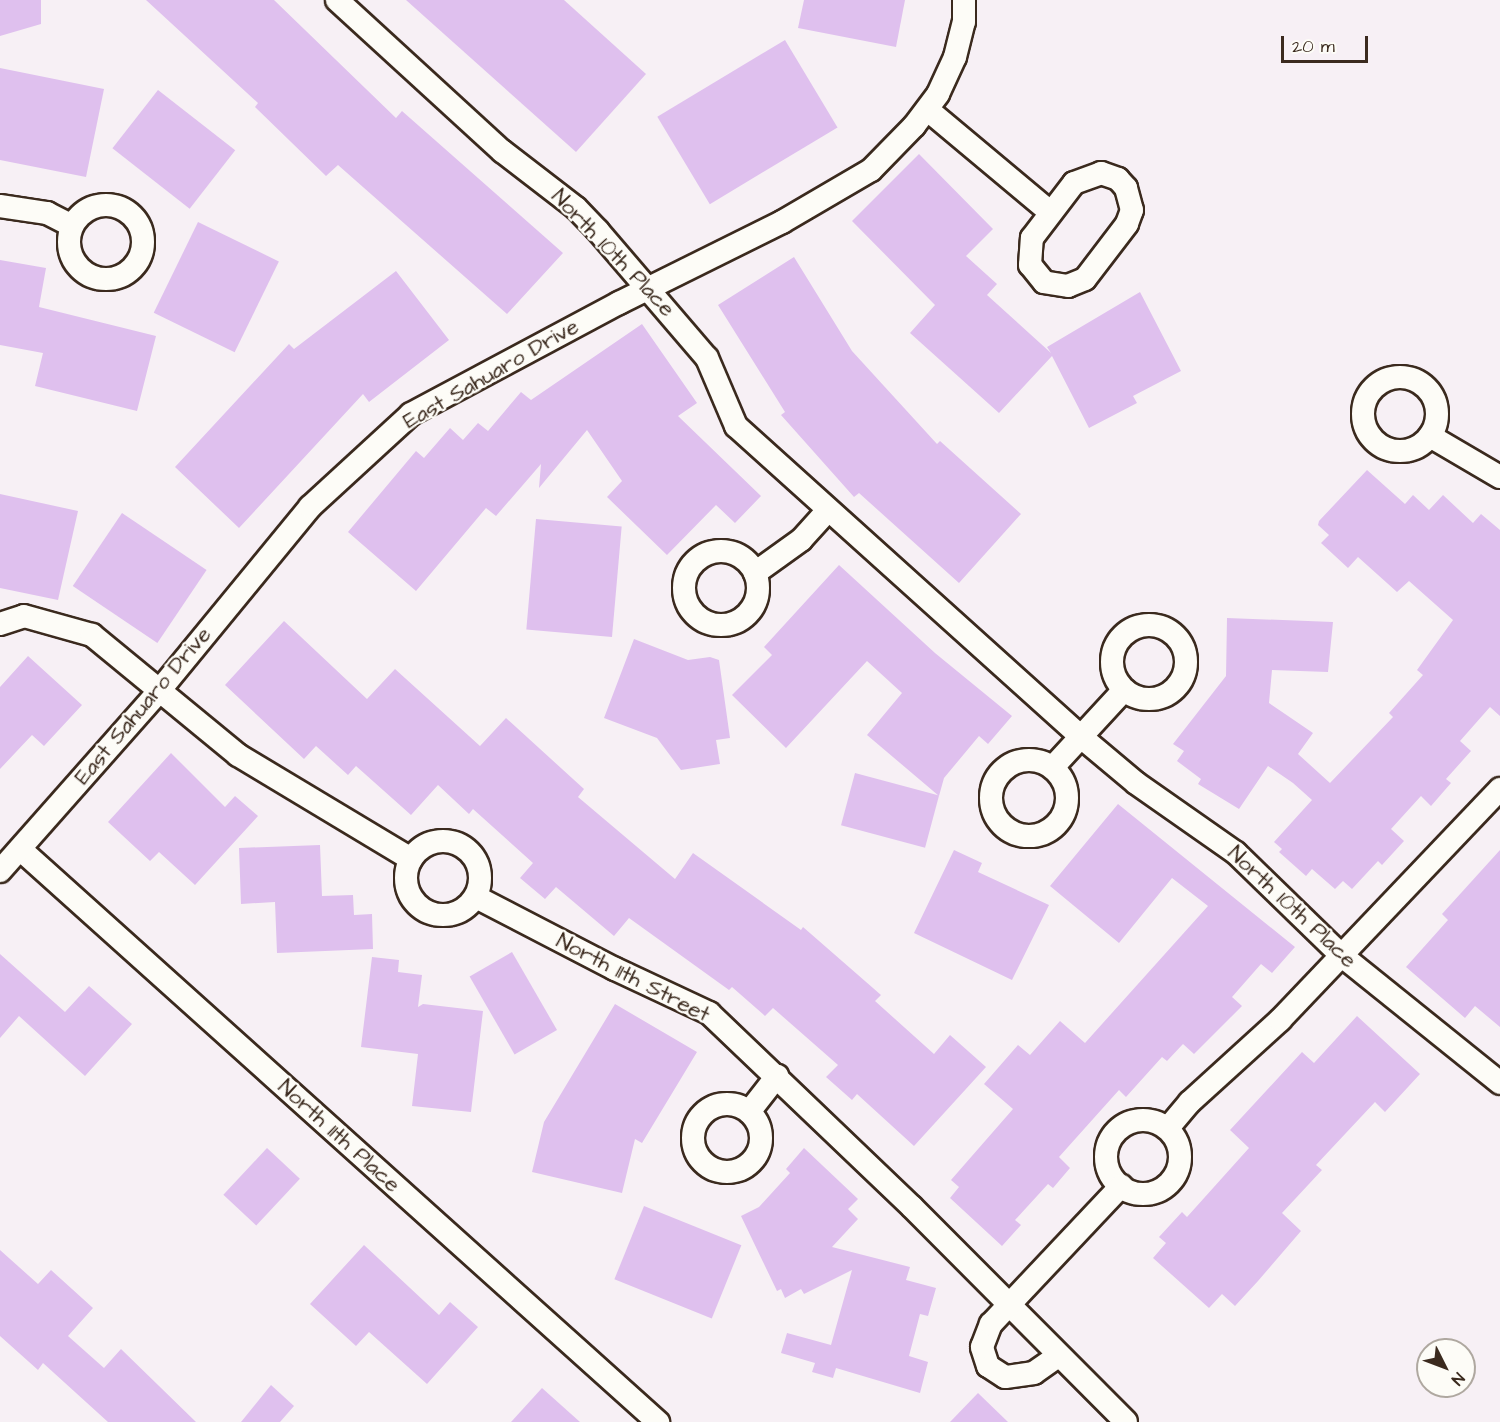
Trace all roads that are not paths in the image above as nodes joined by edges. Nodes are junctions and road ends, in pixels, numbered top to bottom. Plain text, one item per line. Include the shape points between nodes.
1 (337, 0) edge
2 (964, 0) edge
3 (928, 110) junction
4 (0, 206) edge
5 (1050, 212) junction
6 (72, 225) dead end
7 (649, 289) junction
8 (1430, 436) dead end
9 (1500, 477) edge
10 (827, 511) junction
11 (755, 573) dead end
12 (0, 624) edge
13 (1124, 690) dead end
14 (159, 691) junction
15 (1080, 736) junction
16 (1053, 767) dead end
17 (1500, 789) edge
18 (20, 849) junction
19 (411, 859) junction
20 (0, 871) edge
21 (476, 897) junction
22 (1341, 955) junction
23 (777, 1076) junction
24 (1500, 1083) edge
25 (749, 1112) dead end
26 (1168, 1128) junction
27 (1120, 1186) junction
28 (1006, 1306) junction
29 (1058, 1356) junction
30 (644, 1418) edge
31 (1126, 1422) edge

1 - 7 street, North 10th Place via 502,151 576,208
2 - 3 street, East Sahuaro Drive via 964,21 955,57
3 - 5 street
3 - 7 street, East Sahuaro Drive via 871,170 782,222
4 - 6 street via 47,213
5 - 5 street via 1032,238 1030,265 1044,282 1068,286 1084,279 1127,224 1132,210 1126,188 1118,179 1101,173 1074,183
7 - 10 street, North 10th Place via 707,358 736,426
7 - 14 street, East Sahuaro Drive via 411,414 310,507
8 - 9 street
10 - 11 street via 801,540
10 - 15 street, North 10th Place
12 - 14 street via 24,616 93,635
13 - 15 street
14 - 18 street, East Sahuaro Drive
14 - 19 street via 238,755
15 - 16 street
15 - 22 street, North 10th Place via 1136,783 1236,853
17 - 22 street
18 - 20 street, East Sahuaro Drive
18 - 30 street, North 11th Place
19 - 21 street via 419,850 439,841 462,846 471,853 480,874
19 - 21 street via 406,882 409,894 425,911 447,915 459,912
21 - 23 street, North 11th Street via 709,1013
22 - 24 street, North 10th Place
22 - 26 street
23 - 25 street
23 - 28 street, North 11th Street via 912,1207
26 - 27 street via 1180,1148 1178,1170 1172,1180 1154,1192 1131,1192
26 - 27 street via 1148,1119 1137,1120 1111,1137 1108,1169
27 - 28 street
28 - 29 street, North 11th Street
28 - 29 street via 985,1337 982,1347 988,1366 1005,1377 1027,1376
29 - 31 street, North 11th Street

